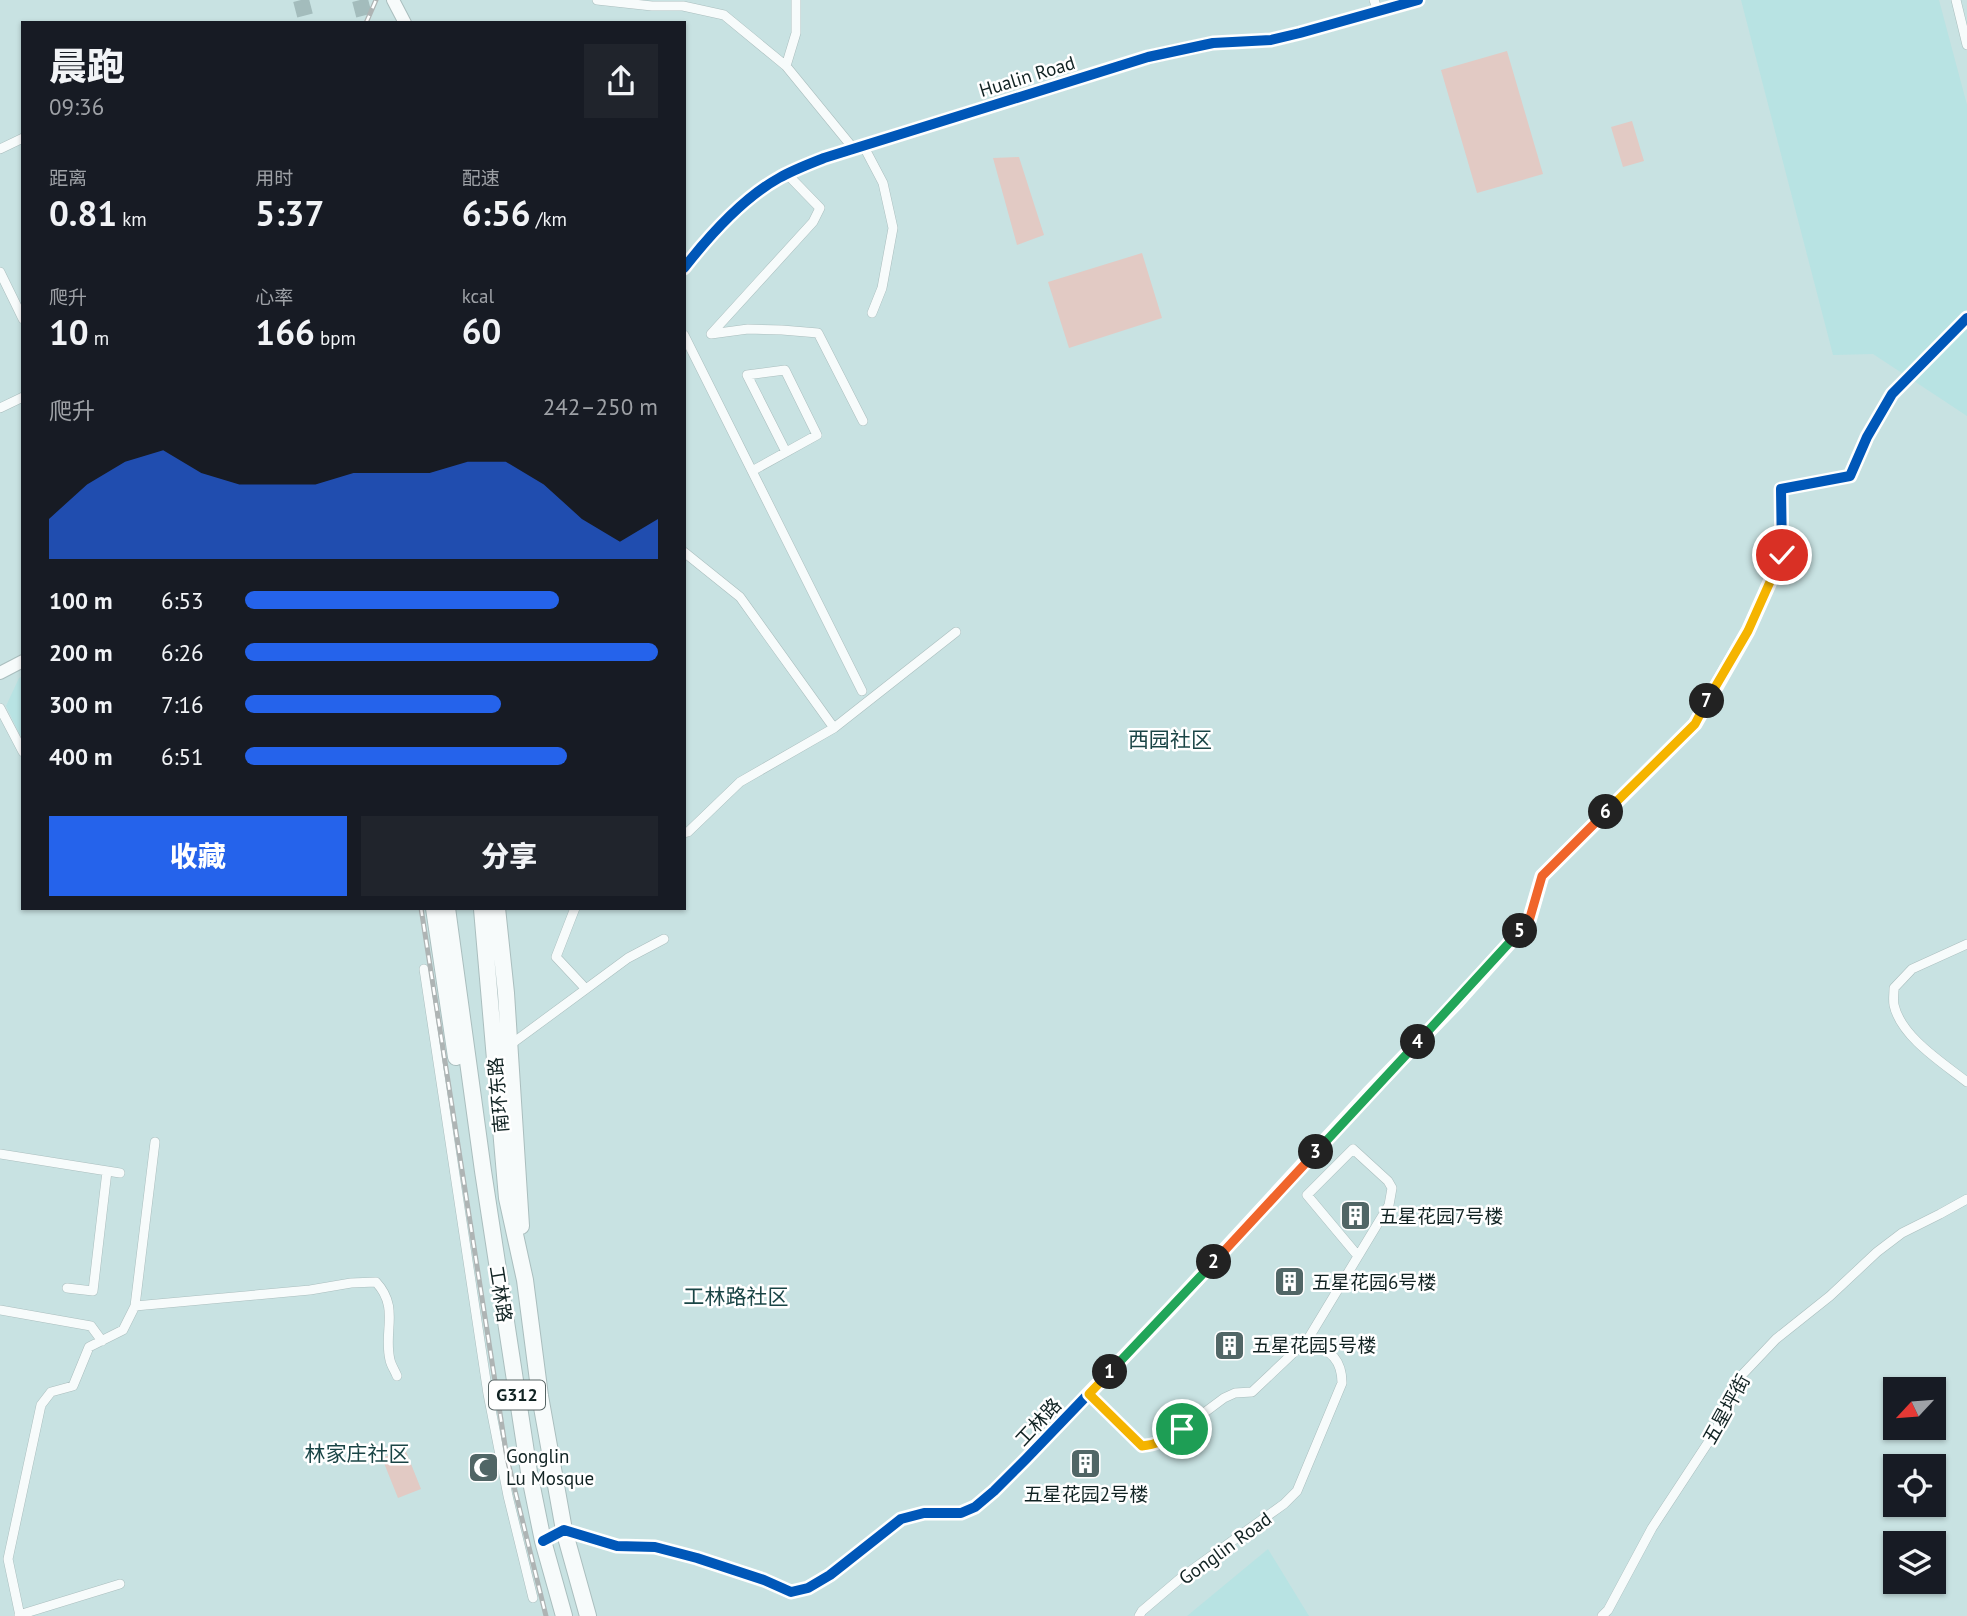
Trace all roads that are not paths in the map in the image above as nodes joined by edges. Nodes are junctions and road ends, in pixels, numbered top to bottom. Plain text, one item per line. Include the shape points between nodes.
1 (393, 0) edge
2 (597, 0) edge
3 (796, 0) edge
4 (1418, 0) edge
5 (1956, 0) edge
6 (1376, 6) edge
7 (404, 21) edge
8 (1967, 45) edge
9 (786, 66) junction
10 (21, 139) edge
11 (858, 147) junction
12 (0, 149) edge
13 (787, 174) junction
14 (686, 266) edge
15 (0, 272) edge
16 (872, 313) dead end
17 (21, 314) edge
18 (1967, 318) edge
19 (686, 339) edge
20 (21, 398) edge
21 (0, 408) edge
22 (863, 421) dead end
23 (786, 452) junction
24 (752, 471) junction
25 (686, 554) edge
26 (956, 632) dead end
27 (21, 662) edge
28 (0, 673) edge
29 (862, 691) dead end
30 (0, 708) edge
31 (834, 728) junction
32 (21, 748) edge
33 (686, 832) edge
34 (435, 910) edge
35 (447, 910) edge
36 (482, 910) edge
37 (497, 910) edge
38 (574, 910) edge
39 (664, 939) dead end
40 (1967, 944) edge
41 (424, 969) dead end
42 (585, 988) junction
43 (451, 1019) junction
44 (431, 1021) junction
45 (510, 1045) junction
46 (1967, 1082) edge
47 (155, 1142) dead end
48 (0, 1154) edge
49 (107, 1171) junction
50 (483, 1171) junction
51 (120, 1173) dead end
52 (1967, 1199) edge
53 (1358, 1256) junction
54 (525, 1280) junction
55 (67, 1287) dead end
56 (135, 1306) junction
57 (0, 1310) edge
58 (1308, 1339) junction
59 (102, 1341) junction
60 (397, 1376) dead end
61 (1089, 1394) junction
62 (564, 1530) junction
63 (543, 1541) junction
64 (120, 1584) dead end
65 (533, 1598) dead end
66 (19, 1615) edge
67 (564, 1616) edge
68 (588, 1616) edge
69 (1139, 1616) edge
70 (1602, 1616) edge

1 - 7 street
2 - 9 street via 683,6 723,15
3 - 9 street via 796,33
4 - 6 street, Hualin Road
5 - 8 street
6 - 11 street, Hualin Road via 1271,40 1213,43 1148,57
9 - 11 street
10 - 12 street
11 - 13 street, Hualin Road
11 - 16 street via 883,183 893,228 882,288
13 - 14 street, Hualin Road via 746,202
13 - 22 street via 820,208 813,222 711,334 748,329 818,333
15 - 17 street
18 - 61 street, 工林路 via 1892,394 1850,476 1781,489 1782,555 1748,631 1695,724 1542,876 1529,921
19 - 24 street
20 - 21 street
23 - 23 street via 817,435 785,370 747,375
23 - 24 street
24 - 29 street
25 - 31 street via 740,597
26 - 31 street
27 - 28 street
30 - 32 street
31 - 33 street via 740,782
34 - 43 highway
35 - 50 highway, 南环东路 / G312
36 - 54 highway, 南环东路 / G312 via 507,1198
37 - 45 highway
38 - 42 street via 556,957
39 - 42 street
40 - 46 street via 1912,969 1894,988 1894,1006 1913,1038
41 - 44 street
42 - 45 street
43 - 44 street
43 - 50 highway via 467,1125
44 - 65 street via 488,1394
45 - 54 highway
47 - 56 street
48 - 49 street
49 - 51 street
49 - 55 street via 93,1291
50 - 63 highway, 工林路 / G312
52 - 70 street, 五星坪街 via 1902,1233 1877,1252 1776,1339 1741,1376 1713,1435
53 - 53 street via 1389,1205 1392,1188 1353,1149 1307,1195
53 - 58 street
54 - 62 highway, 工林路 / G312
56 - 59 street via 123,1330
56 - 60 street via 376,1282 390,1306 390,1361
57 - 59 street via 91,1326
58 - 61 street via 1252,1392 1224,1398 1173,1436 1151,1446 1142,1446
58 - 69 street, Gonglin Road via 1338,1360 1342,1383 1297,1491 1182,1577
59 - 66 street via 89,1348 73,1386 51,1392 41,1405 8,1559
61 - 62 street, 工林路 via 975,1507 961,1513 923,1513 901,1519 830,1575 801,1590 791,1592 655,1547 617,1546
62 - 63 street
62 - 68 highway, 工林路 / G312
63 - 67 highway, 工林路 / G312
64 - 66 street

